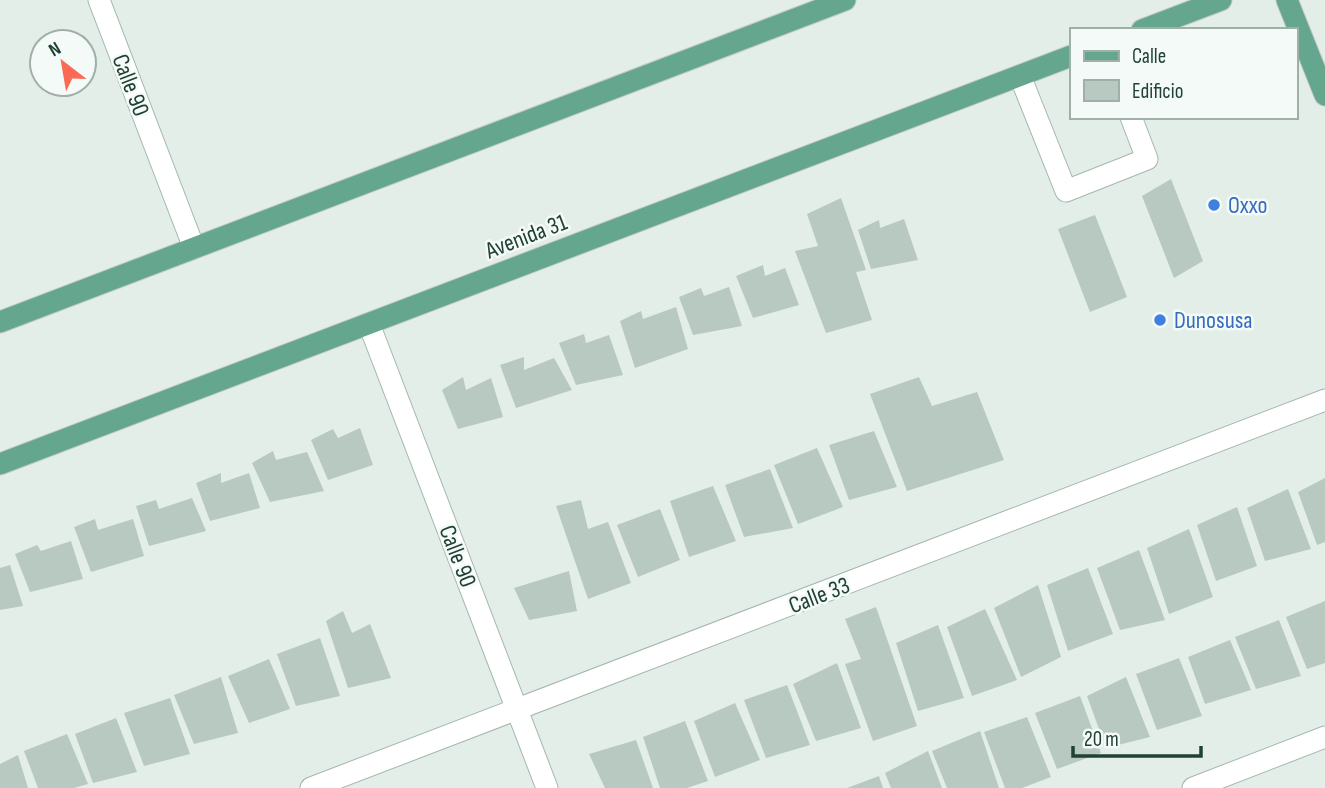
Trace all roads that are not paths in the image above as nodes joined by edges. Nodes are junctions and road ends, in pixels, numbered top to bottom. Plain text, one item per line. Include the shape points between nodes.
1 (99, 0) edge
2 (845, 0) edge
3 (1221, 0) edge
4 (1287, 0) edge
5 (1147, 28) edge
6 (1070, 56) edge
7 (1020, 76) junction
8 (1325, 95) edge
9 (1132, 119) edge
10 (194, 248) junction
11 (0, 322) edge
12 (369, 324) junction
13 (1325, 400) edge
14 (0, 464) edge
15 (517, 711) junction
16 (1325, 737) edge
17 (311, 788) edge
18 (547, 788) edge
19 (1193, 788) edge

1 - 10 street, Calle 90
2 - 10 main road
3 - 5 main road
4 - 8 main road
6 - 7 main road, Avenida 31
7 - 9 street via 1066,191 1147,159
7 - 12 main road, Avenida 31
10 - 11 main road
12 - 14 main road, Avenida 31
12 - 15 street, Calle 90
13 - 15 street, Calle 33
15 - 17 street, Calle 33
15 - 18 street, Calle 90
16 - 19 street

